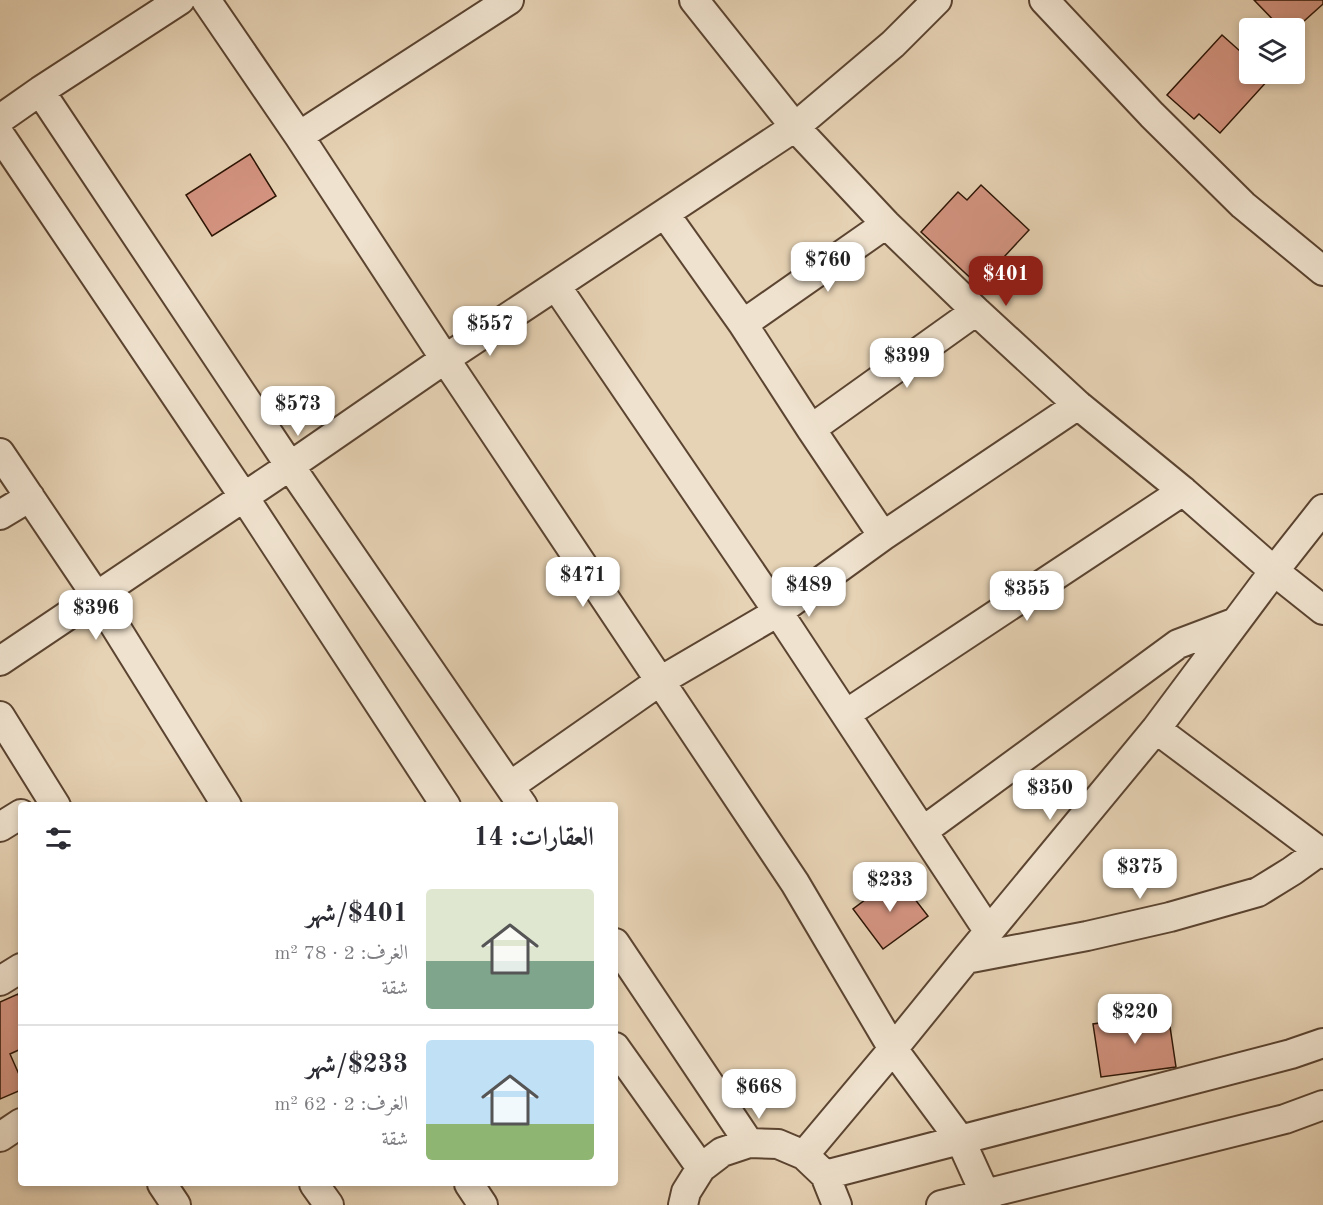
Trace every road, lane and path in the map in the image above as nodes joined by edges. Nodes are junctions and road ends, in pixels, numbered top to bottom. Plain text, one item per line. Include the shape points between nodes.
1 (180, 0) edge
2 (206, 0) edge
3 (509, 0) edge
4 (694, 0) edge
5 (937, 0) edge
6 (1044, 0) edge
7 (40, 91) junction
8 (0, 119) edge
9 (795, 127) junction
10 (0, 135) edge
11 (299, 136) junction
12 (665, 214) junction
13 (886, 224) junction
14 (1323, 271) edge
15 (556, 286) junction
16 (976, 312) junction
17 (743, 324) junction
18 (445, 359) junction
19 (1078, 405) junction
20 (811, 429) junction
21 (0, 453) edge
22 (290, 466) junction
23 (1183, 491) junction
24 (30, 497) junction
25 (244, 497) junction
26 (1323, 509) edge
27 (0, 515) edge
28 (883, 536) junction
29 (1275, 571) junction
30 (96, 597) junction
31 (1323, 610) edge
32 (778, 612) junction
33 (1236, 622) junction
34 (0, 661) edge
35 (660, 681) junction
36 (846, 714) junction
37 (0, 716) edge
38 (1156, 729) junction
39 (517, 796) edge
40 (47, 802) edge
41 (224, 802) edge
42 (443, 802) edge
43 (18, 816) edge
44 (0, 827) edge
45 (923, 831) junction
46 (1321, 852) edge
47 (989, 932) junction
48 (618, 947) edge
49 (966, 958) junction
50 (18, 970) edge
51 (0, 981) edge
52 (1323, 1043) edge
53 (893, 1049) junction
54 (618, 1051) edge
55 (1323, 1105) edge
56 (18, 1125) edge
57 (0, 1137) edge
58 (961, 1141) junction
59 (749, 1143) junction
60 (804, 1155) junction
61 (701, 1168) junction
62 (825, 1175) junction
63 (163, 1186) edge
64 (315, 1186) edge
65 (470, 1186) edge
66 (986, 1200) edge
67 (176, 1205) edge
68 (329, 1205) edge
69 (483, 1205) edge
70 (683, 1205) edge
71 (837, 1205) edge
72 (941, 1205) edge

1 - 7 street
2 - 11 street
3 - 11 street
4 - 9 street
5 - 9 street via 893,44
6 - 14 street via 1152,115 1244,205
7 - 8 street
7 - 22 street
9 - 12 street
9 - 13 street
10 - 25 street
11 - 18 street
12 - 15 street
12 - 17 street
13 - 16 street
13 - 17 street
15 - 18 street
15 - 32 street
16 - 19 street
16 - 20 street
17 - 20 street
18 - 22 street
18 - 35 street
19 - 23 street
19 - 28 street
20 - 28 street
21 - 24 street
22 - 25 street
22 - 39 street
23 - 29 street
23 - 36 street
24 - 27 street
24 - 30 street
25 - 30 street
25 - 42 street
26 - 29 street
28 - 32 street
29 - 31 street
29 - 33 street
30 - 34 street
30 - 41 street
32 - 35 street
32 - 36 street
33 - 38 street
33 - 45 street via 1178,644
35 - 39 street
35 - 53 street via 795,883
36 - 45 street
37 - 40 street
38 - 46 street
38 - 47 street
43 - 44 street
45 - 47 street
46 - 49 street via 1258,892 1087,936
47 - 49 street
48 - 59 street
49 - 53 street
50 - 51 street
52 - 58 street
53 - 58 street
53 - 60 street
54 - 61 street
55 - 66 street via 1285,1119
56 - 57 street
58 - 62 street
58 - 66 street
59 - 60 street via 778,1144
59 - 61 street via 722,1152
60 - 62 street
61 - 70 street
62 - 71 street
63 - 67 street
64 - 68 street
65 - 69 street
66 - 72 street

